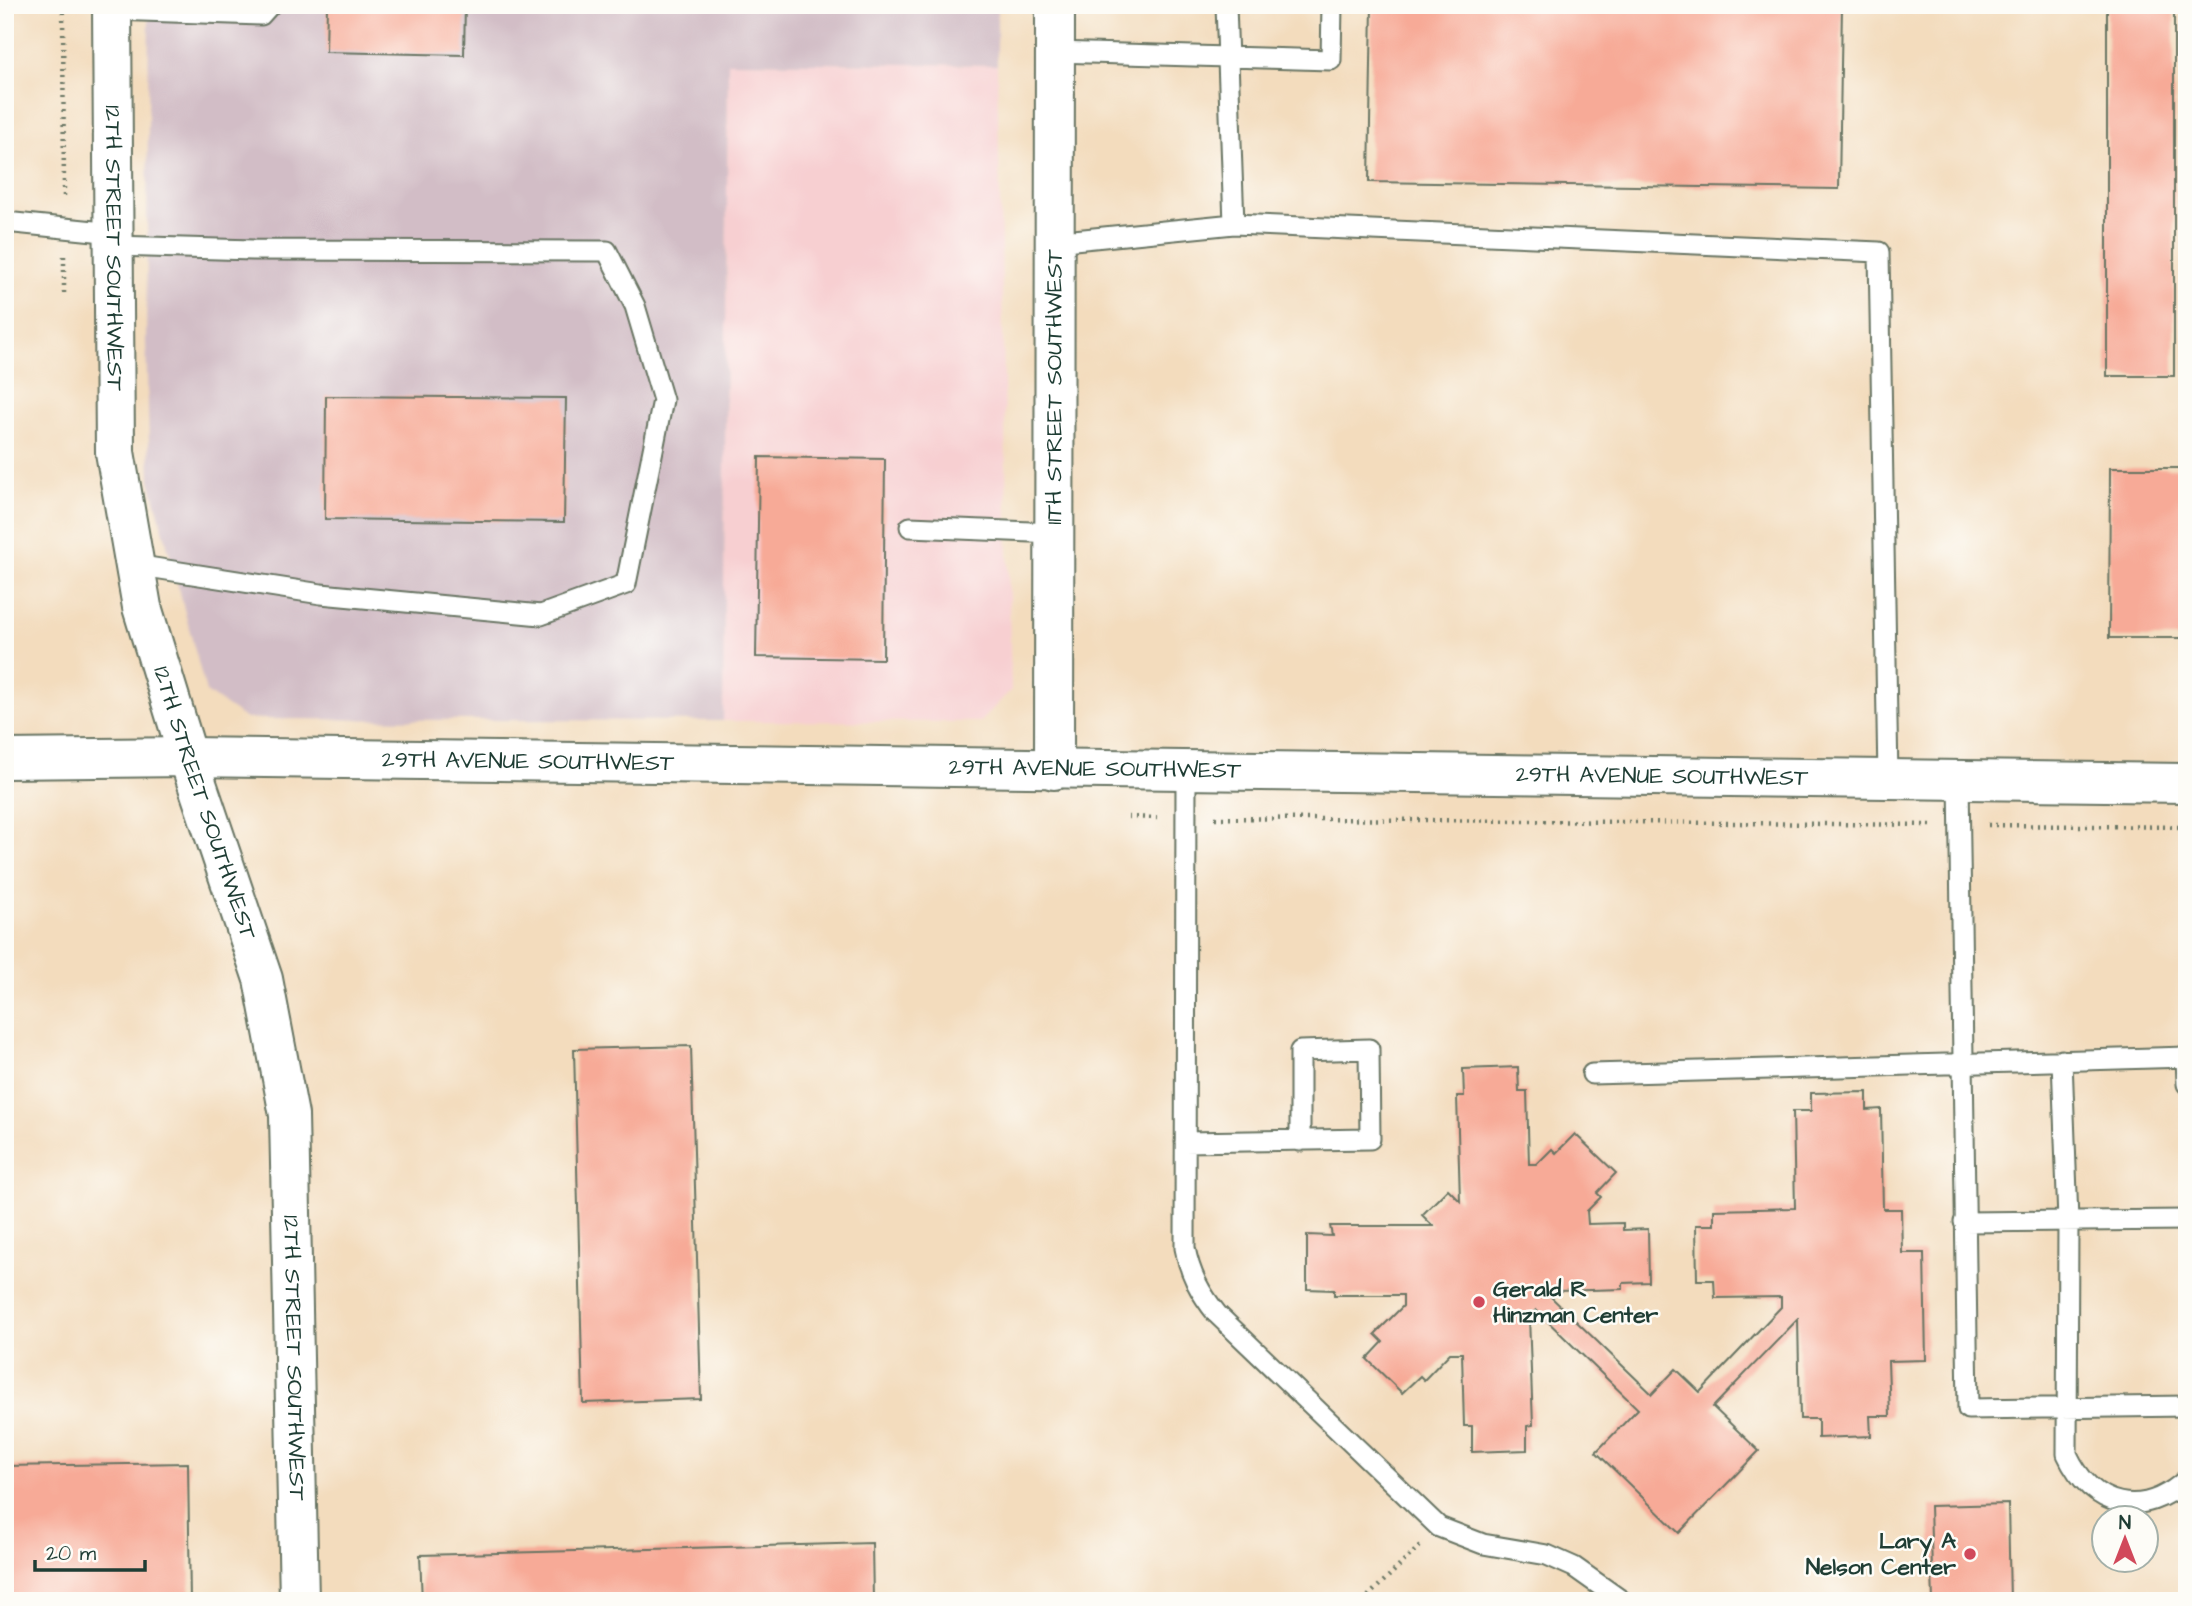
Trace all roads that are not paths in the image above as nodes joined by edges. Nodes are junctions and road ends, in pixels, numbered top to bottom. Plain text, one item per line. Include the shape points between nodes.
1 (270, 5) edge
2 (1055, 5) edge
3 (1226, 5) edge
4 (1332, 5) edge
5 (112, 7) edge
6 (1055, 52) junction
7 (1226, 58) junction
8 (5, 222) edge
9 (1234, 224) junction
10 (114, 239) junction
11 (1055, 242) junction
12 (910, 527) dead end
13 (1054, 533) junction
14 (135, 565) junction
15 (188, 757) junction
16 (5, 760) edge
17 (1054, 770) junction
18 (1186, 771) junction
19 (1888, 779) junction
20 (1959, 780) junction
21 (2187, 783) edge
22 (2186, 1057) edge
23 (2062, 1060) junction
24 (1963, 1063) junction
25 (1592, 1074) dead end
26 (2187, 1084) edge
27 (1300, 1141) junction
28 (1185, 1142) junction
29 (2187, 1220) edge
30 (2068, 1221) junction
31 (1964, 1222) junction
32 (2187, 1406) edge
33 (2068, 1408) junction
34 (2187, 1479) edge
35 (299, 1601) edge
36 (1622, 1601) edge

1 - 5 lane via 261,15
2 - 6 street, 11TH STREET SOUTHWEST
3 - 7 lane
4 - 7 lane via 1331,60
5 - 10 street, 12TH STREET SOUTHWEST
6 - 7 lane
6 - 11 street, 11TH STREET SOUTHWEST
7 - 9 lane
8 - 10 lane
9 - 11 lane
9 - 19 lane via 1879,252
10 - 14 street, 12TH STREET SOUTHWEST via 115,452
10 - 14 lane via 607,251 635,306 663,400 626,584 541,615 321,594
11 - 13 street, 11TH STREET SOUTHWEST
12 - 13 lane
13 - 17 street, 11TH STREET SOUTHWEST
14 - 15 street, 12TH STREET SOUTHWEST via 142,607
15 - 16 street, 29TH AVENUE SOUTHWEST
15 - 17 street, 29TH AVENUE SOUTHWEST
15 - 35 street, 12TH STREET SOUTHWEST via 263,979 289,1115
17 - 18 street, 29TH AVENUE SOUTHWEST
18 - 19 street, 29TH AVENUE SOUTHWEST
18 - 28 lane
19 - 20 street, 29TH AVENUE SOUTHWEST
20 - 21 street, 29TH AVENUE SOUTHWEST
20 - 24 lane
22 - 23 lane
22 - 26 lane
23 - 24 lane
23 - 30 lane
24 - 25 lane
24 - 31 lane
27 - 27 lane via 1370,1139 1370,1049 1300,1051
27 - 28 lane
28 - 36 lane via 1185,1248 1200,1293 1217,1314 1439,1527 1483,1544 1546,1555 1574,1567
29 - 30 lane
30 - 31 lane
30 - 33 lane
31 - 33 lane via 1968,1409
32 - 33 lane
33 - 34 lane via 2067,1454 2076,1473 2109,1500 2130,1504 2162,1497

